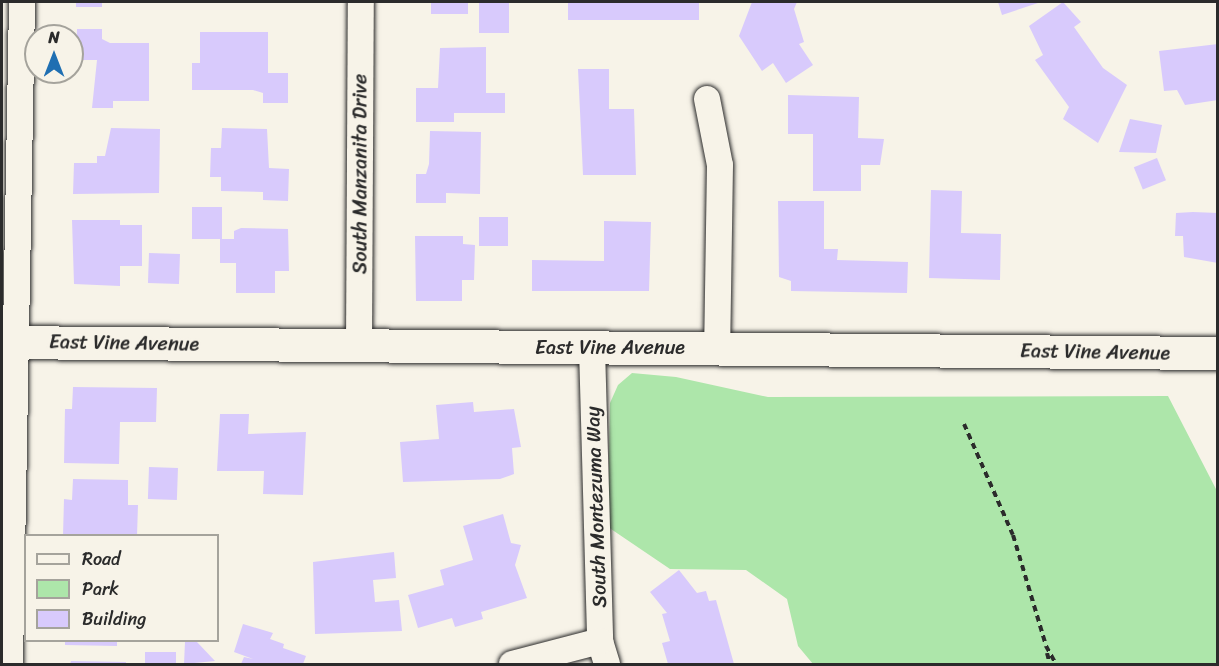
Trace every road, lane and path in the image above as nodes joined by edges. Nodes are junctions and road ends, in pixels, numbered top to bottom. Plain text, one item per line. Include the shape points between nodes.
1 (22, 2) edge
2 (361, 2) edge
3 (707, 99) dead end
4 (9, 342) edge
5 (359, 346) junction
6 (717, 346) junction
7 (592, 348) junction
8 (1218, 353) edge
9 (964, 424) dead end
10 (1046, 646) junction
11 (603, 653) edge
12 (10, 664) edge
13 (512, 664) edge
14 (1050, 664) edge
15 (1056, 664) edge

1 - 4 street
2 - 5 street, South Manzanita Drive
3 - 6 street via 720,165
4 - 5 street, East Vine Avenue
4 - 12 street
5 - 7 street, East Vine Avenue
6 - 7 street, East Vine Avenue
6 - 8 street, East Vine Avenue
7 - 11 street, South Montezuma Way
9 - 10 path via 1013,535
10 - 14 path
10 - 15 path
11 - 13 street

